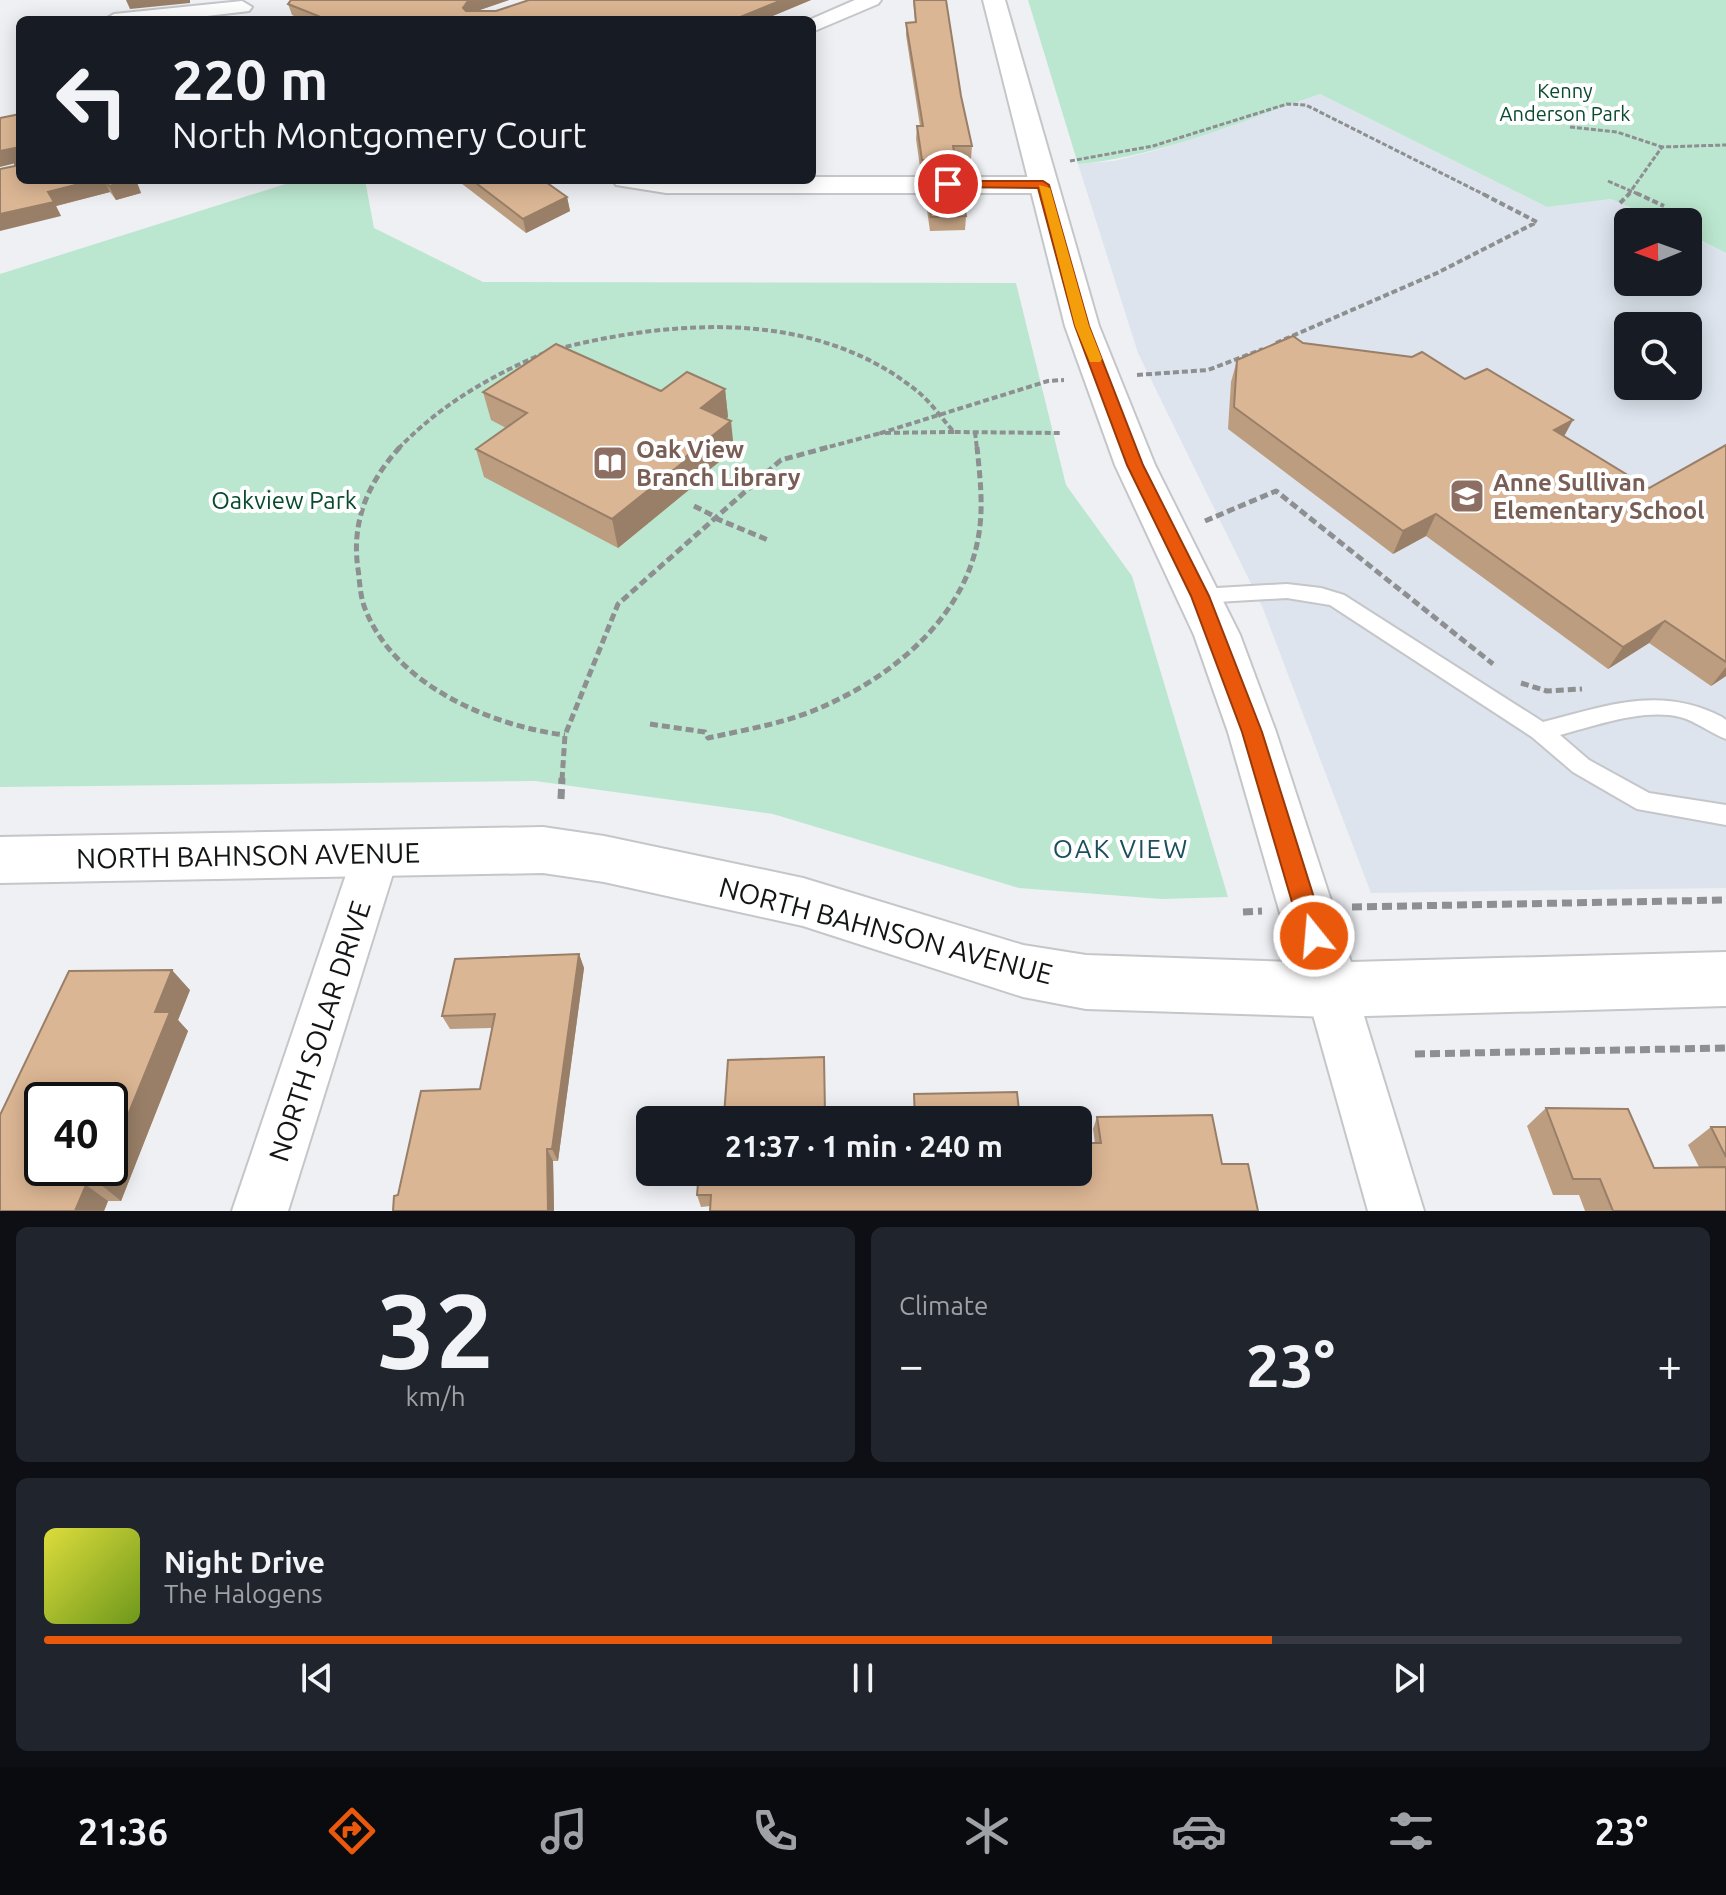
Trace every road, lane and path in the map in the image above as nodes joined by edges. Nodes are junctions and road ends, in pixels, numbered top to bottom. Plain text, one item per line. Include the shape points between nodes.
1 (871, 0) edge
2 (994, 0) edge
3 (245, 9) edge
4 (162, 16) edge
5 (816, 24) edge
6 (1570, 127) dead end
7 (1726, 145) edge
8 (1662, 147) junction
9 (1056, 173) junction
10 (816, 180) edge
11 (1608, 181) dead end
12 (658, 184) edge
13 (698, 184) edge
14 (1633, 192) junction
15 (1620, 203) dead end
16 (1664, 206) dead end
17 (1102, 377) junction
18 (942, 413) junction
19 (954, 432) junction
20 (975, 432) junction
21 (881, 433) junction
22 (1062, 433) dead end
23 (694, 506) dead end
24 (716, 517) junction
25 (1205, 521) dead end
26 (768, 540) dead end
27 (1200, 596) junction
28 (1504, 672) dead end
29 (1516, 681) dead end
30 (1591, 688) dead end
31 (650, 724) dead end
32 (1726, 730) edge
33 (1540, 731) junction
34 (565, 735) junction
35 (561, 799) dead end
36 (1726, 815) edge
37 (377, 851) junction
38 (0, 860) edge
39 (1726, 900) edge
40 (1305, 909) junction
41 (1243, 912) dead end
42 (1726, 979) edge
43 (1331, 990) junction
44 (1726, 1048) edge
45 (1415, 1054) dead end
46 (260, 1211) edge
47 (1396, 1211) edge

1 - 5 street
2 - 9 street
3 - 4 street
6 - 8 path via 1632,135
7 - 8 path
8 - 14 path
9 - 10 street
9 - 17 street via 1082,326
9 - 17 path via 1287,104 1306,105 1537,222 1437,273 1208,370
11 - 14 path
12 - 13 street
14 - 15 path
14 - 16 path
17 - 18 path via 1048,381
17 - 27 street via 1135,465
18 - 19 path
18 - 21 path
18 - 34 path via 884,368 825,343 759,328 658,327 542,354 471,388 416,429 384,466 360,508 355,552 366,612 382,637 436,690 518,727
19 - 20 path
19 - 21 path
20 - 22 path
20 - 31 path via 982,504 978,546 947,612 915,647 841,697 780,720 708,738 705,732
21 - 24 path via 781,460
23 - 24 path
24 - 26 path
24 - 34 path via 618,604
25 - 28 path via 1276,491
27 - 33 lane via 1293,591 1337,600
27 - 40 street via 1252,732
29 - 30 path via 1547,691
32 - 33 lane via 1673,707
33 - 36 lane via 1581,766 1645,802
34 - 35 path
37 - 38 street, NORTH BAHNSON AVENUE
37 - 43 street, NORTH BAHNSON AVENUE via 543,850 604,859 803,902 1023,971 1086,982
37 - 46 street, NORTH SOLAR DRIVE
39 - 40 path
40 - 41 path
40 - 43 street
42 - 43 street, NORTH BAHNSON AVENUE
43 - 47 street
44 - 45 path

